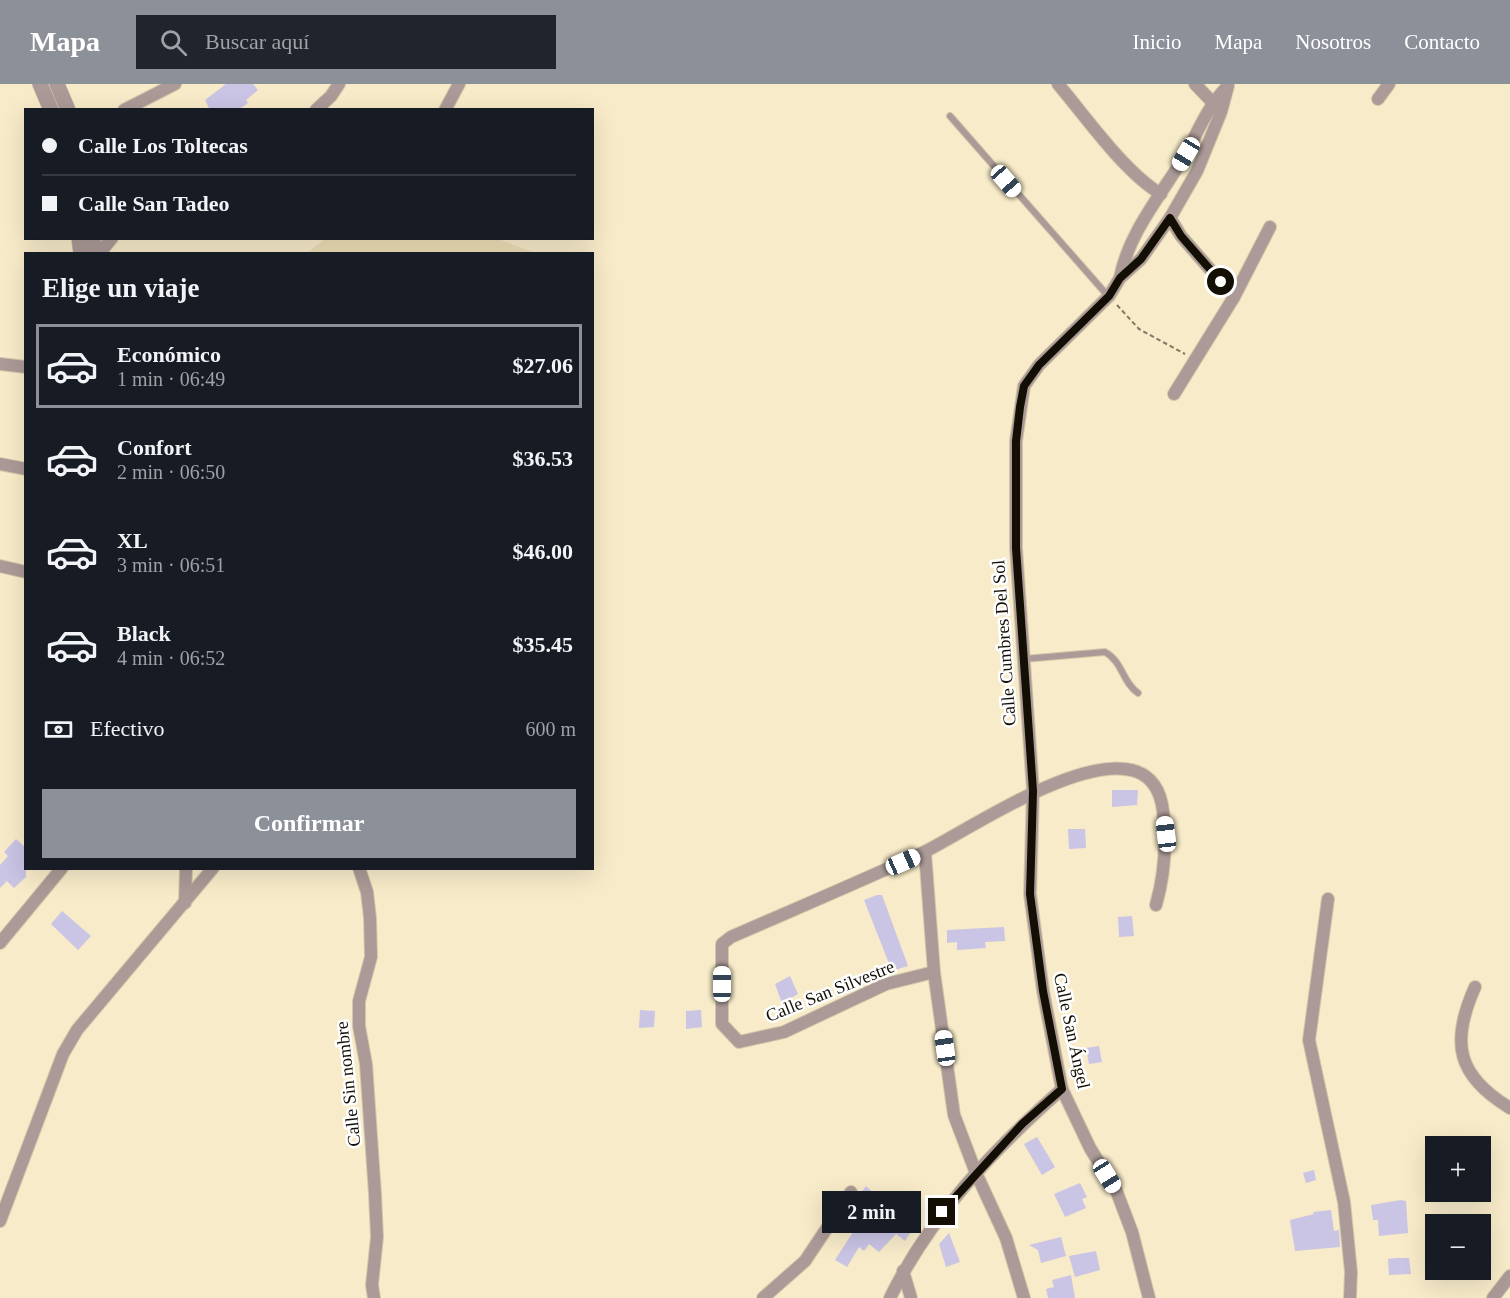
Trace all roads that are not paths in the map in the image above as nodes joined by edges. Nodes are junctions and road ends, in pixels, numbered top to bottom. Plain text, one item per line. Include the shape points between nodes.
1 (40, 84) edge
2 (57, 84) edge
3 (175, 84) edge
4 (339, 84) edge
5 (459, 84) edge
6 (1058, 84) edge
7 (1195, 84) edge
8 (1389, 84) edge
9 (1229, 85) edge
10 (1378, 99) dead end
11 (1212, 102) junction
12 (50, 108) edge
13 (67, 108) edge
14 (128, 108) edge
15 (318, 108) edge
16 (447, 108) edge
17 (1221, 111) junction
18 (950, 116) dead end
19 (1161, 194) junction
20 (1170, 218) junction
21 (1270, 227) dead end
22 (110, 240) edge
23 (101, 252) edge
24 (1120, 278) junction
25 (1109, 296) junction
26 (1234, 297) junction
27 (0, 364) edge
28 (24, 367) edge
29 (1174, 394) dead end
30 (0, 464) edge
31 (24, 469) edge
32 (0, 566) edge
33 (24, 572) edge
34 (1024, 659) junction
35 (1138, 693) dead end
36 (1033, 791) junction
37 (925, 852) junction
38 (60, 870) edge
39 (186, 870) edge
40 (211, 870) edge
41 (360, 870) edge
42 (1328, 899) dead end
43 (185, 903) junction
44 (1156, 905) dead end
45 (0, 943) edge
46 (934, 972) junction
47 (1475, 987) dead end
48 (1062, 1089) junction
49 (1510, 1108) edge
50 (976, 1173) junction
51 (851, 1192) dead end
52 (0, 1221) edge
53 (903, 1271) junction
54 (1510, 1276) edge
55 (770, 1296) edge
56 (374, 1298) edge
57 (890, 1298) edge
58 (911, 1298) edge
59 (1024, 1298) edge
60 (1149, 1298) edge
61 (1350, 1298) edge
62 (1493, 1298) edge

1 - 12 street
2 - 13 street
3 - 14 street
4 - 15 street
5 - 16 street
6 - 19 street via 1147,186
7 - 11 street
8 - 10 street
9 - 11 street, Calle Cumbres Del Sol
9 - 17 street, Calle Cumbres Del Sol
11 - 17 street
11 - 19 street, Calle Cumbres Del Sol
17 - 20 street, Calle Cumbres Del Sol via 1197,171
18 - 25 lane
19 - 24 street, Calle Cumbres Del Sol via 1124,254
20 - 24 street, Calle Cumbres Del Sol via 1141,259
20 - 26 street
21 - 26 street
22 - 23 street
24 - 25 street, Calle Cumbres Del Sol
25 - 34 street, Calle Cumbres Del Sol via 1039,365 1024,386 1016,441 1016,548
26 - 29 street
27 - 28 street
30 - 31 street
32 - 33 street
34 - 35 lane via 1105,652 1116,658 1130,687
34 - 36 street, Calle Cumbres Del Sol
36 - 37 street
36 - 44 street via 1097,772 1124,769 1148,776 1161,796 1166,834 1165,867
36 - 48 street, Calle San Ángel via 1030,894
37 - 46 street
37 - 46 street, Calle San Silvestre via 722,944 722,1024 740,1042 784,1032 886,984
38 - 45 street
39 - 43 street
40 - 43 street
41 - 56 street, Calle Sin nombre via 370,918 370,957 359,1001 359,1026 366,1064 375,1183
42 - 61 street via 1309,1040 1344,1202
43 - 52 street via 77,1030 63,1054
46 - 50 street via 954,1115
47 - 49 street via 1463,1013 1467,1069 1476,1082
48 - 50 street
48 - 60 street, Calle San Ángel via 1090,1148 1116,1190 1132,1232
50 - 53 street via 942,1212
50 - 59 street via 1006,1238
51 - 55 street via 806,1262
53 - 57 street
53 - 58 street
54 - 62 street

